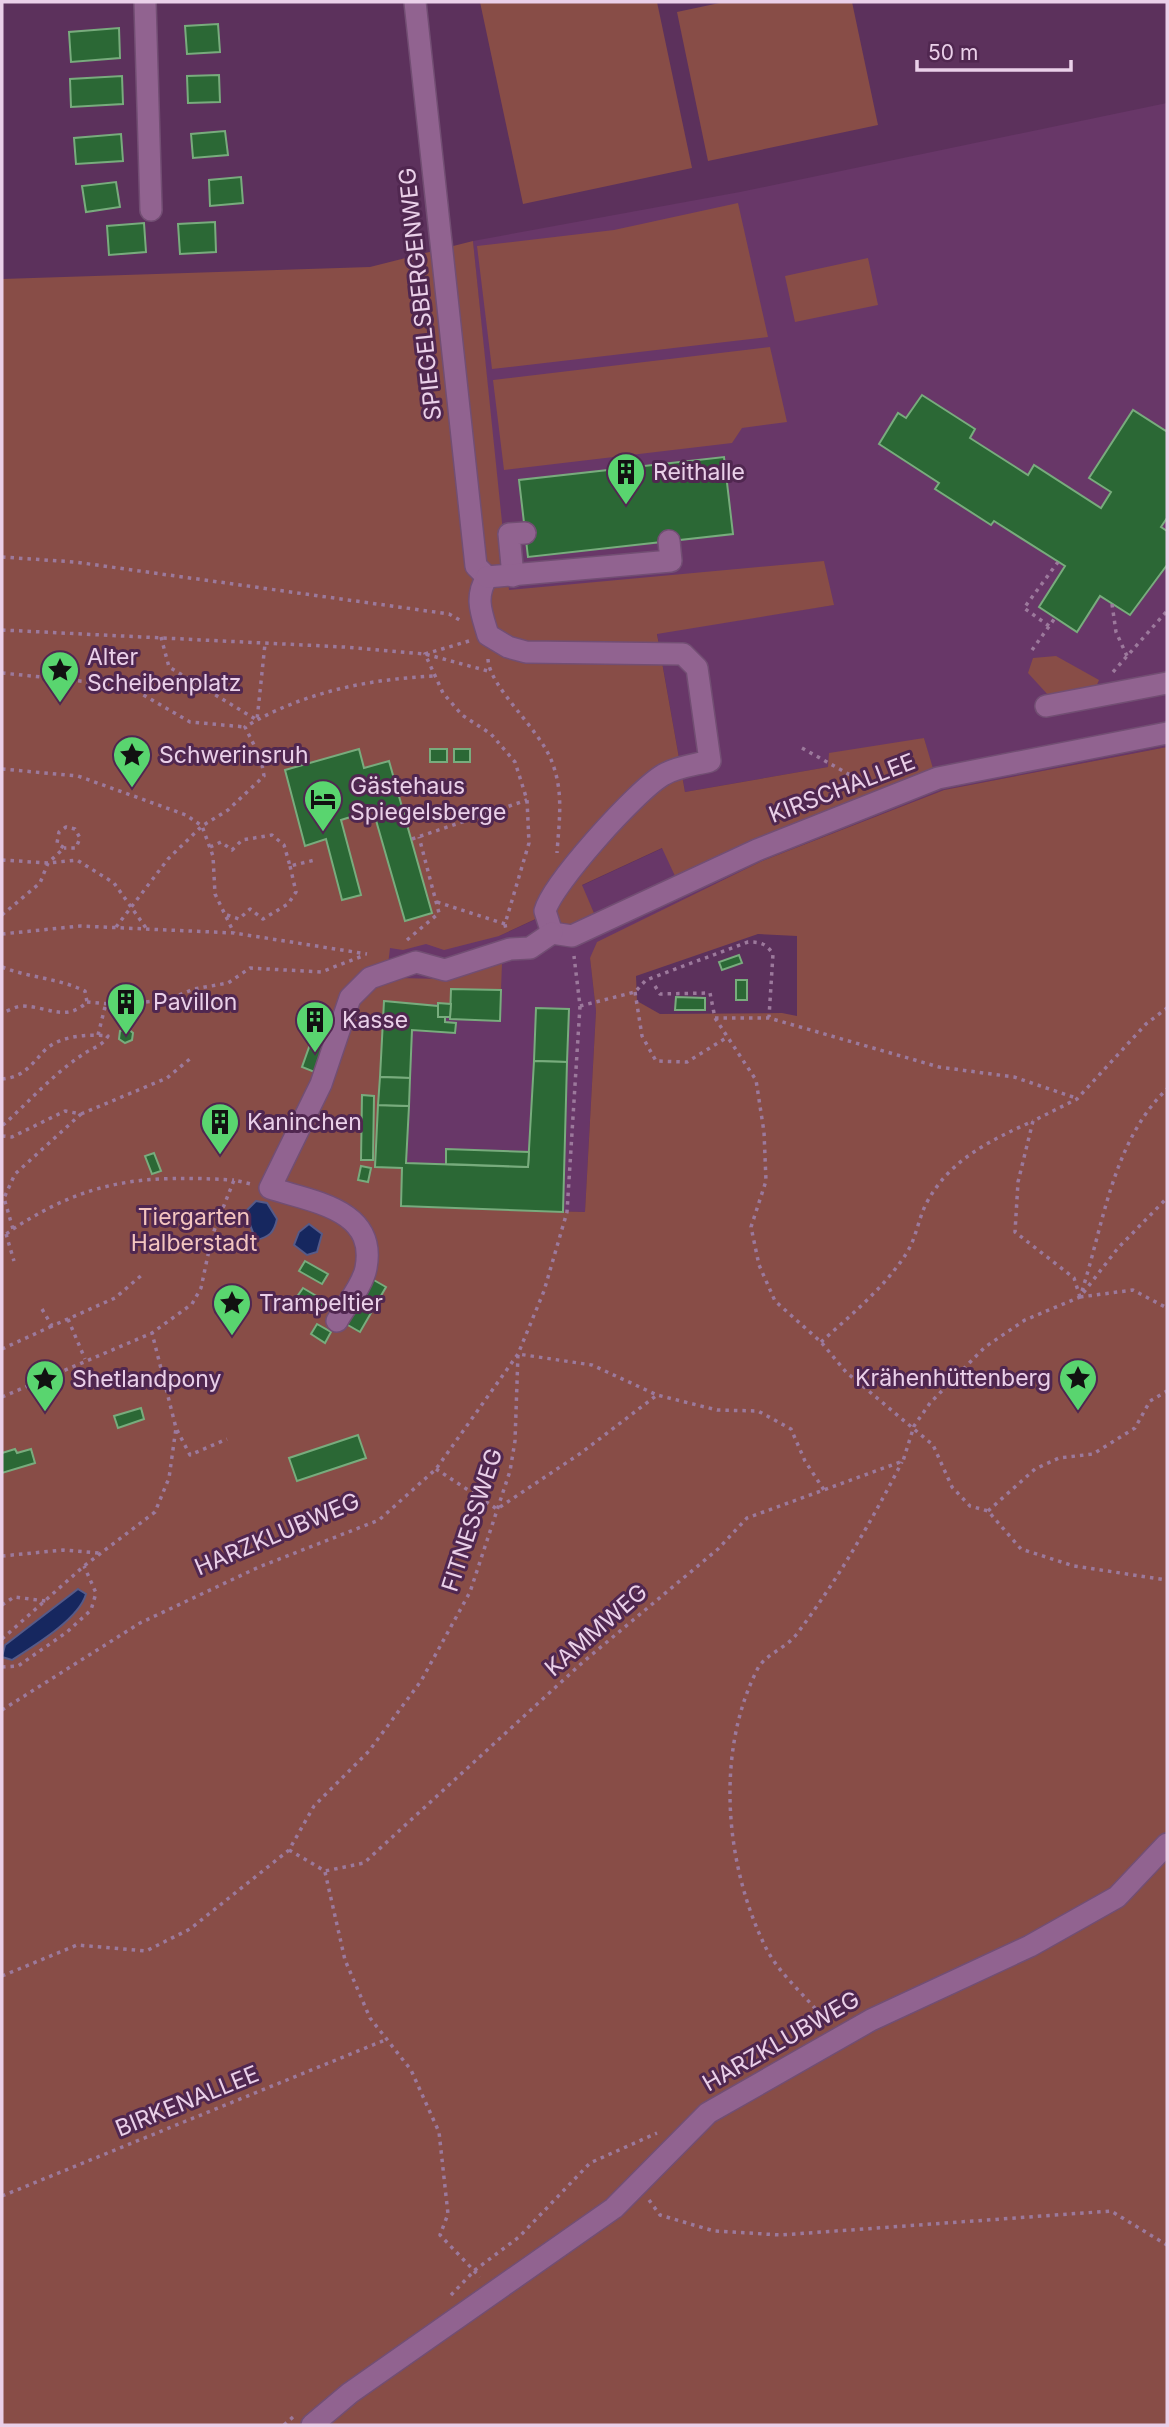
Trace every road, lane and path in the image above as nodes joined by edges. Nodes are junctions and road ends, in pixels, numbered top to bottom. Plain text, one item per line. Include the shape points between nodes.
1 (145, 2) edge
2 (415, 2) edge
3 (151, 211) dead end
4 (525, 533) dead end
5 (669, 541) dead end
6 (575, 552) dead end
7 (2, 557) edge
8 (1058, 562) dead end
9 (561, 570) junction
10 (513, 576) junction
11 (487, 578) junction
12 (1112, 604) dead end
13 (1167, 611) edge
14 (1055, 618) dead end
15 (1049, 626) junction
16 (2, 629) edge
17 (488, 635) junction
18 (162, 638) junction
19 (265, 644) junction
20 (1032, 650) dead end
21 (425, 654) junction
22 (1127, 656) junction
23 (488, 671) junction
24 (2, 673) edge
25 (435, 676) junction
26 (1109, 678) dead end
27 (1167, 683) edge
28 (1046, 706) dead end
29 (257, 720) junction
30 (245, 727) junction
31 (1167, 733) edge
32 (802, 748) dead end
33 (2, 769) edge
34 (891, 798) junction
35 (527, 800) junction
36 (202, 826) junction
37 (419, 837) junction
38 (412, 839) dead end
39 (210, 847) junction
40 (64, 848) junction
41 (2, 860) edge
42 (315, 860) dead end
43 (48, 863) junction
44 (290, 866) junction
45 (554, 890) junction
46 (436, 902) junction
47 (131, 905) junction
48 (225, 914) junction
49 (2, 915) edge
50 (505, 924) junction
51 (116, 927) junction
52 (146, 928) junction
53 (234, 933) junction
54 (2, 934) edge
55 (562, 934) junction
56 (407, 940) dead end
57 (510, 949) junction
58 (2, 967) edge
59 (655, 986) dead end
60 (635, 992) junction
61 (88, 1002) junction
62 (106, 1003) junction
63 (580, 1006) junction
64 (1167, 1008) edge
65 (2, 1013) edge
66 (715, 1018) junction
67 (769, 1018) junction
68 (98, 1035) junction
69 (726, 1038) junction
70 (191, 1058) dead end
71 (2, 1079) edge
72 (1167, 1089) edge
73 (1077, 1098) junction
74 (81, 1114) junction
75 (1033, 1121) junction
76 (2, 1126) edge
77 (2, 1136) edge
78 (233, 1180) junction
79 (270, 1188) junction
80 (1167, 1198) edge
81 (13, 1229) junction
82 (4, 1236) edge
83 (14, 1261) dead end
84 (143, 1274) dead end
85 (1080, 1297) junction
86 (1167, 1308) edge
87 (42, 1309) dead end
88 (68, 1319) junction
89 (337, 1321) dead end
90 (52, 1326) junction
91 (152, 1333) junction
92 (821, 1342) junction
93 (2, 1349) edge
94 (518, 1354) junction
95 (85, 1359) junction
96 (1167, 1391) edge
97 (657, 1395) junction
98 (2, 1397) edge
99 (914, 1426) junction
100 (176, 1428) junction
101 (227, 1438) dead end
102 (903, 1461) junction
103 (436, 1469) junction
104 (824, 1490) junction
105 (497, 1509) junction
106 (988, 1511) junction
107 (102, 1554) junction
108 (2, 1556) edge
109 (84, 1566) junction
110 (1167, 1580) edge
111 (47, 1601) junction
112 (2, 1605) edge
113 (2, 1639) edge
114 (2, 1667) edge
115 (2, 1710) edge
116 (1167, 1844) edge
117 (289, 1850) junction
118 (325, 1871) junction
119 (2, 1976) edge
120 (838, 2038) junction
121 (385, 2040) junction
122 (638, 2184) junction
123 (2, 2196) edge
124 (1167, 2245) edge
125 (488, 2299) junction
126 (312, 2425) edge

1 - 3 street
2 - 11 street, SPIEGELSBERGENWEG via 476,566
4 - 10 street via 509,534
5 - 9 street via 671,561
6 - 9 street
7 - 17 path via 75,562 449,614
8 - 15 path via 1024,608
9 - 10 street
10 - 11 street
11 - 17 street via 479,604
12 - 22 path via 1116,632
13 - 22 path
14 - 15 path
15 - 20 path
16 - 18 path
17 - 21 path
17 - 23 path
17 - 45 street via 526,652 683,654 697,668 710,761 665,774 644,789
18 - 19 path
18 - 29 path via 169,667
19 - 21 path
19 - 29 path
21 - 23 path
21 - 25 path
22 - 26 path
23 - 45 path via 531,725 552,762 562,797
24 - 30 path via 128,685 190,722
25 - 29 path via 378,679 332,690
25 - 35 path via 462,715 491,734 515,762
27 - 28 street
29 - 30 path
30 - 36 path via 264,776 228,810
31 - 34 street, KIRSCHALLEE via 938,778
32 - 34 path
33 - 36 path via 78,776 186,815
34 - 55 street, KIRSCHALLEE
35 - 37 path
35 - 50 path via 529,843
36 - 39 path
36 - 47 path
37 - 38 path
37 - 46 path
39 - 44 path via 221,842 232,850 242,839 272,835 284,845
39 - 48 path via 215,894
40 - 40 path via 76,848 80,838 75,829 66,827 59,832 57,843
40 - 43 path
41 - 43 path
42 - 44 path
43 - 47 path via 77,860 114,883
43 - 49 path via 40,883
44 - 48 path via 296,892 275,915 263,919 250,909 239,919
45 - 55 street via 545,911
46 - 50 path
46 - 56 path via 439,913
47 - 51 path
47 - 52 path
48 - 53 path
50 - 57 path
51 - 52 path
51 - 54 path
52 - 53 path
53 - 62 path via 367,954 321,972 250,968 228,983 169,999
55 - 57 street, KIRSCHALLEE via 530,948
55 - 63 path, HARZKLUBWEG
57 - 79 street, KIRSCHALLEE via 445,970 416,962 370,978 350,998 321,1084
58 - 61 path via 64,981 85,991
59 - 66 path via 660,994 710,993
60 - 63 path
60 - 67 path via 646,980 748,943 760,943 772,954
60 - 69 path via 642,1036 656,1061 687,1062
61 - 62 path
61 - 65 path via 77,1012 65,1014 21,1006
62 - 68 path
63 - 94 path, HARZKLUBWEG via 567,1212 544,1291
64 - 73 path via 1146,1024
66 - 67 path
66 - 69 path
67 - 73 path via 939,1067 1014,1077
68 - 71 path via 64,1040 47,1048 16,1078
68 - 76 path via 108,1036 104,1044 83,1053
69 - 92 path via 756,1080 764,1132 766,1181 751,1227 759,1265 775,1301
70 - 74 path via 167,1077
72 - 85 path via 1149,1106 1121,1155
73 - 75 path
74 - 77 path via 65,1111 12,1137
74 - 81 path via 15,1174 4,1198
75 - 85 path via 1018,1182 1015,1232 1074,1278
75 - 92 path via 948,1170 926,1205 907,1253 866,1301
78 - 79 path
78 - 81 path via 132,1180 104,1185 39,1212
78 - 91 path via 197,1296 172,1322
79 - 89 street via 347,1215 362,1228 366,1270
80 - 85 path via 1118,1248
81 - 82 path
82 - 83 path
84 - 88 path via 115,1298
85 - 86 path via 1133,1290
85 - 99 path via 1025,1320 985,1348 930,1403
87 - 90 path
88 - 90 path
88 - 95 path
90 - 93 path
91 - 95 path
91 - 100 path
92 - 99 path via 846,1372
94 - 97 path via 592,1365
94 - 103 path, HARZKLUBWEG
94 - 105 path, FITNESSWEG via 515,1441
95 - 98 path
96 - 106 path via 1150,1401 1135,1428 1093,1454 1059,1458 1035,1469
97 - 104 path via 717,1410 758,1411 791,1429
97 - 105 path
99 - 102 path
99 - 106 path via 933,1444 952,1487 970,1506
100 - 101 path via 190,1455
100 - 107 path via 169,1478 155,1512
102 - 104 path, KAMMWEG
102 - 120 path via 872,1520 794,1637 757,1667 735,1732 730,1818 745,1898 767,1950
103 - 105 path
103 - 115 path, HARZKLUBWEG via 379,1520 259,1567 141,1623
104 - 118 path, KAMMWEG via 747,1518 718,1549 583,1662 364,1863
105 - 117 path, FITNESSWEG via 470,1592 421,1681 369,1751 314,1806
106 - 110 path via 1021,1549 1074,1566
107 - 108 path via 63,1550
107 - 109 path
109 - 111 path
109 - 114 path via 96,1593 91,1610 18,1666
111 - 112 path via 14,1597
111 - 113 path
116 - 120 street, HARZKLUBWEG via 1117,1898 1030,1946
117 - 118 path
117 - 119 path via 190,1930 146,1951 77,1945
118 - 121 path via 345,1960 370,2018
120 - 122 street, HARZKLUBWEG via 708,2113
121 - 123 path, BIRKENALLEE
121 - 125 path via 411,2070 439,2132 448,2214 440,2235 478,2273
122 - 124 path via 660,2215 714,2231 780,2235 1111,2211
122 - 125 street, HARZKLUBWEG via 614,2208
125 - 126 street, HARZKLUBWEG via 350,2393

